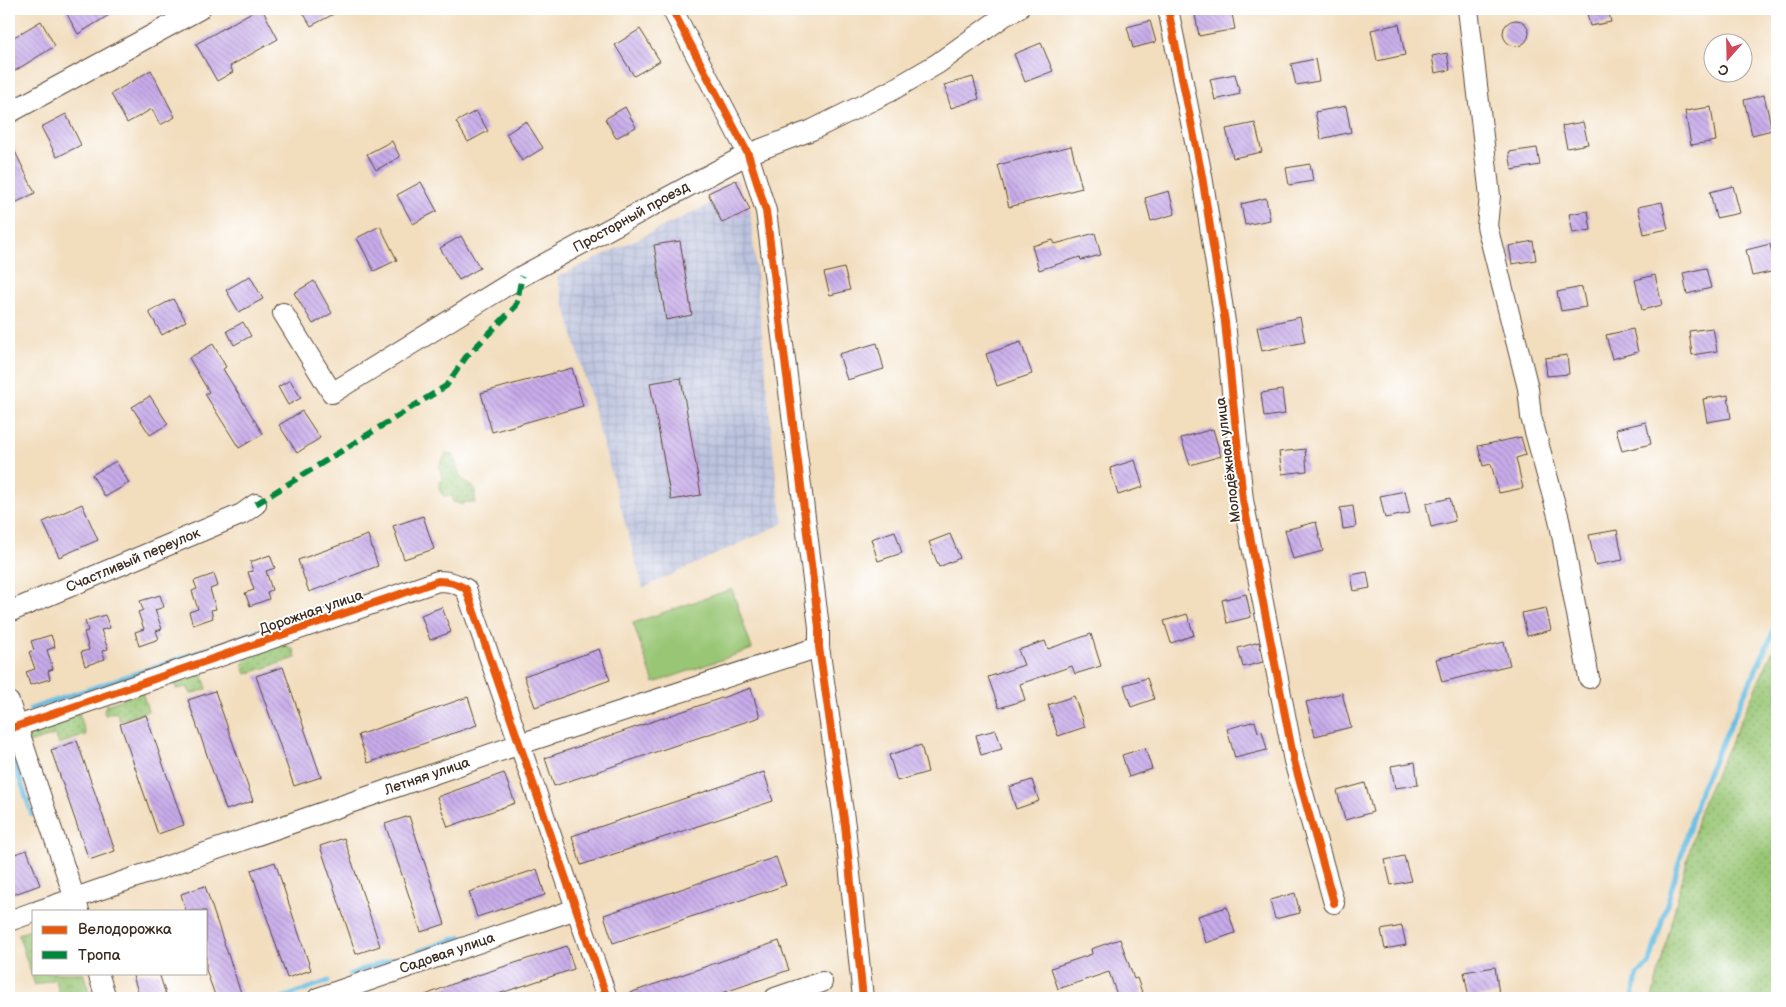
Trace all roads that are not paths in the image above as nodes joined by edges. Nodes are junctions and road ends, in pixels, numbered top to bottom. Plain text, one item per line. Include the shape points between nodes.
1 (200, 9) edge
2 (672, 9) edge
3 (1018, 9) edge
4 (1168, 9) edge
5 (1468, 9) edge
6 (9, 112) edge
7 (748, 154) junction
8 (283, 313) dead end
9 (256, 504) dead end
10 (9, 612) edge
11 (819, 646) junction
12 (1589, 678) dead end
13 (9, 702) edge
14 (13, 728) edge
15 (520, 744) junction
16 (1334, 903) dead end
17 (77, 904) edge
18 (576, 909) junction
19 (44, 910) edge
20 (32, 913) edge
21 (9, 921) edge
22 (98, 974) edge
23 (822, 982) dead end
24 (106, 998) edge
25 (318, 998) edge
26 (607, 998) edge
27 (775, 998) edge
28 (863, 998) edge

1 - 6 street
2 - 7 street
3 - 7 street, Просторный проезд via 889,92 812,130
4 - 16 street, Молодёжная улица via 1202,176 1219,284 1247,519 1294,762
5 - 12 street via 1490,196 1487,226 1528,388 1531,417 1559,519
7 - 8 street, Просторный проезд via 522,276 332,392
7 - 11 street via 766,211
9 - 10 street, Счастливый переулок via 242,514
11 - 15 street, Летняя улица
11 - 28 street via 845,826
13 - 14 street
14 - 15 street, Дорожная улица via 438,581 450,581 466,589
14 - 17 street
15 - 17 street, Летняя улица
15 - 18 street, Дорожная улица
17 - 19 street, Летняя улица
18 - 25 street, Садовая улица
18 - 26 street, Дорожная улица
20 - 21 street
22 - 24 street
23 - 27 street

